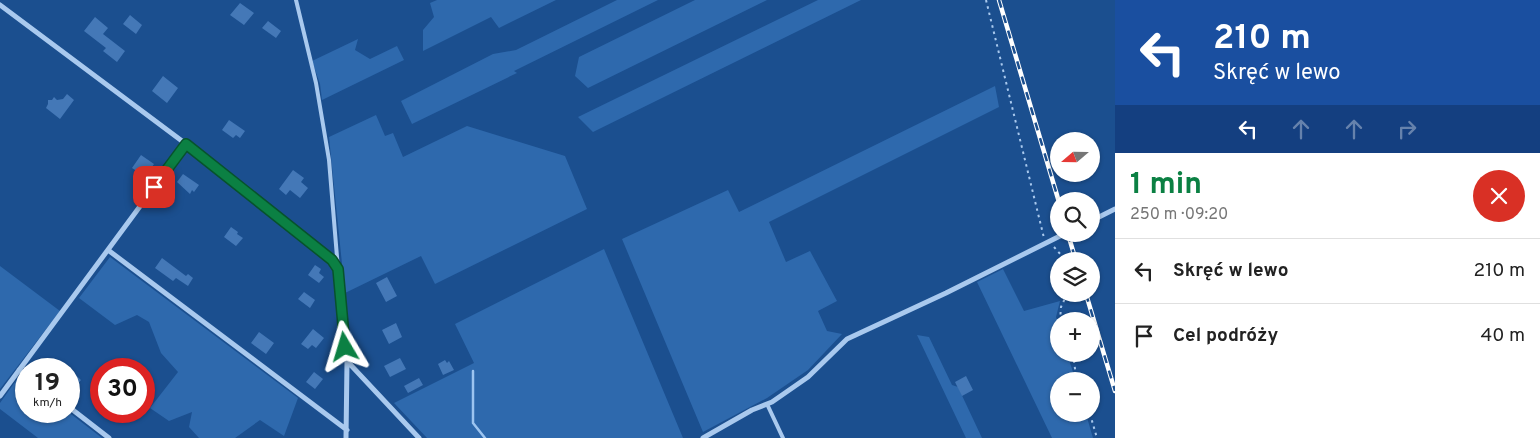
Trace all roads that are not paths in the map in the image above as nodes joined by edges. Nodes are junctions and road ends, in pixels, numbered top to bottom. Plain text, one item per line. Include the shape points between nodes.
1 (296, 0) edge
2 (0, 5) edge
3 (186, 144) junction
4 (1115, 209) edge
5 (1100, 216) edge
6 (1050, 240) edge
7 (108, 250) junction
8 (338, 269) junction
9 (28, 358) edge
10 (347, 361) junction
11 (15, 375) edge
12 (0, 396) edge
13 (767, 404) junction
14 (80, 416) edge
15 (347, 430) junction
16 (109, 438) edge
17 (346, 438) edge
18 (419, 438) edge
19 (702, 438) edge
20 (783, 438) edge

1 - 8 lane via 316,83 329,160
2 - 3 street
3 - 7 street
3 - 8 street via 332,260
4 - 5 street
6 - 13 street via 847,339 808,377
7 - 9 street
7 - 15 street
8 - 10 street
10 - 15 street
10 - 18 street
11 - 12 street
13 - 19 street
13 - 20 lane
14 - 16 street
15 - 17 street

